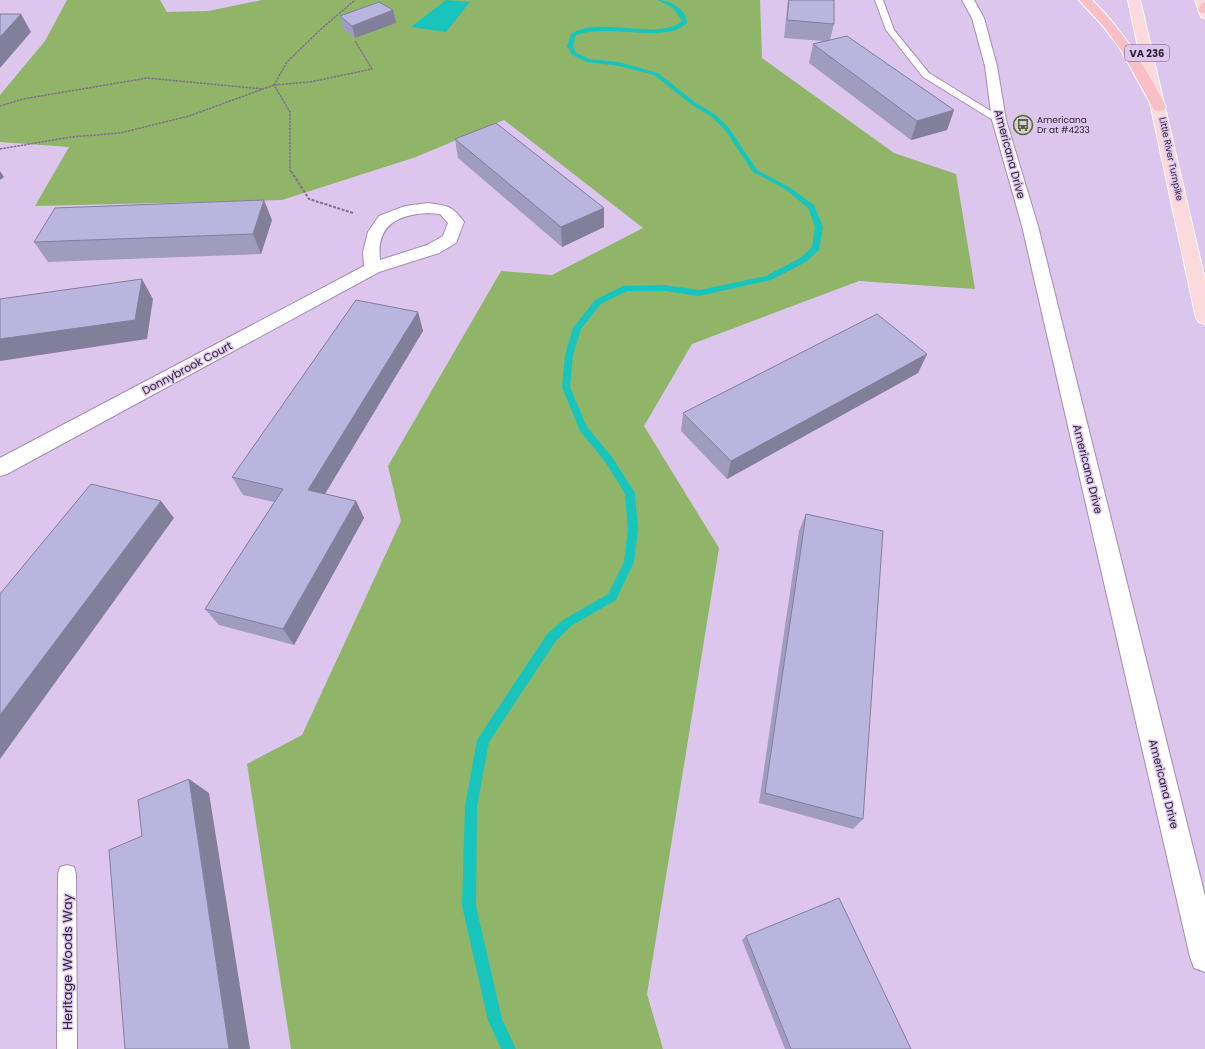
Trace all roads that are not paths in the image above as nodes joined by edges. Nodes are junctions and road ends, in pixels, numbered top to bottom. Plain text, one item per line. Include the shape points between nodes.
1 (880, 0) edge
2 (968, 0) edge
3 (1085, 0) edge
4 (1134, 0) edge
5 (1159, 107) junction
6 (999, 120) junction
7 (373, 268) junction
8 (1205, 318) edge
9 (0, 468) edge
10 (67, 874) dead end
11 (1204, 948) edge
12 (67, 1049) edge

1 - 6 lane via 890,30 926,75
2 - 6 street, Americana Drive via 978,18 992,66
3 - 5 highway via 1108,24 1128,51 1146,79
4 - 5 main road, Little River Turnpike / VA 236
5 - 8 main road, Little River Turnpike / VA 236
6 - 11 street, Americana Drive via 1030,226
7 - 7 street, Donnybrook Court via 433,249 450,239 456,222 445,210 428,208 411,209 385,219 376,232 371,252
7 - 9 street, Donnybrook Court
10 - 12 lane, Heritage Woods Way

